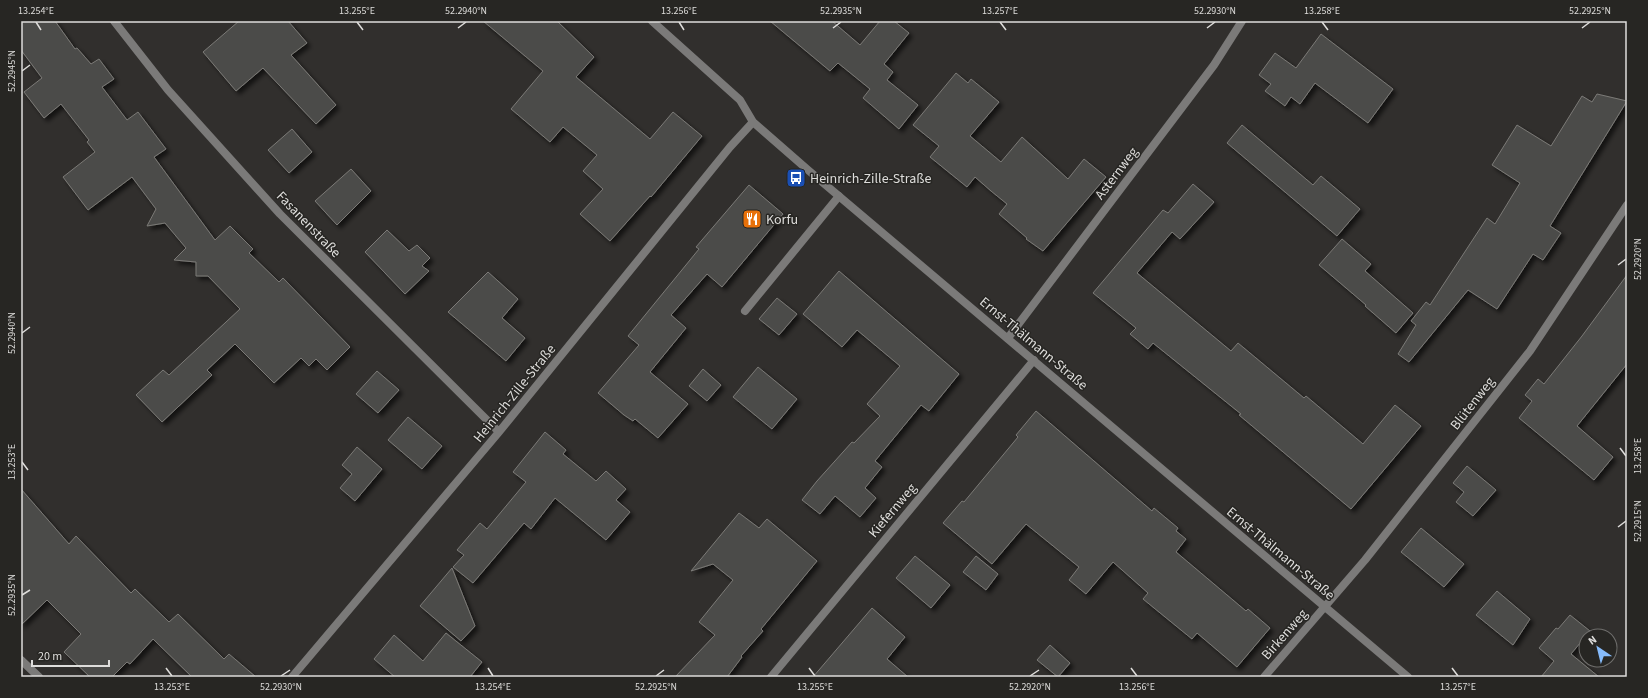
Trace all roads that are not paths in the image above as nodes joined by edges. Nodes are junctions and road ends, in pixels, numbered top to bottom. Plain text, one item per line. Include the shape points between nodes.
1 (114, 21) edge
2 (652, 21) edge
3 (1242, 21) edge
4 (753, 122) junction
5 (839, 196) junction
6 (1627, 205) edge
7 (744, 311) dead end
8 (1008, 338) junction
9 (1034, 360) junction
10 (499, 432) junction
11 (1325, 608) junction
12 (21, 660) edge
13 (39, 677) edge
14 (292, 677) edge
15 (771, 677) edge
16 (1264, 677) edge
17 (1408, 677) edge

1 - 10 street, Fasanenstraße via 168,90 280,214
2 - 4 street, Ernst-Thälmann-Straße via 740,100
3 - 8 street, Asternweg via 1214,65
4 - 5 street, Ernst-Thälmann-Straße
4 - 10 street, Heinrich-Zille-Straße via 730,146
5 - 7 street
5 - 8 street, Ernst-Thälmann-Straße
6 - 11 street, Blütenweg via 1530,351
8 - 9 street, Ernst-Thälmann-Straße
9 - 11 street, Ernst-Thälmann-Straße
9 - 15 street, Kiefernweg
10 - 14 street, Heinrich-Zille-Straße
11 - 16 street, Birkenweg
11 - 17 street, Ernst-Thälmann-Straße
12 - 13 street

